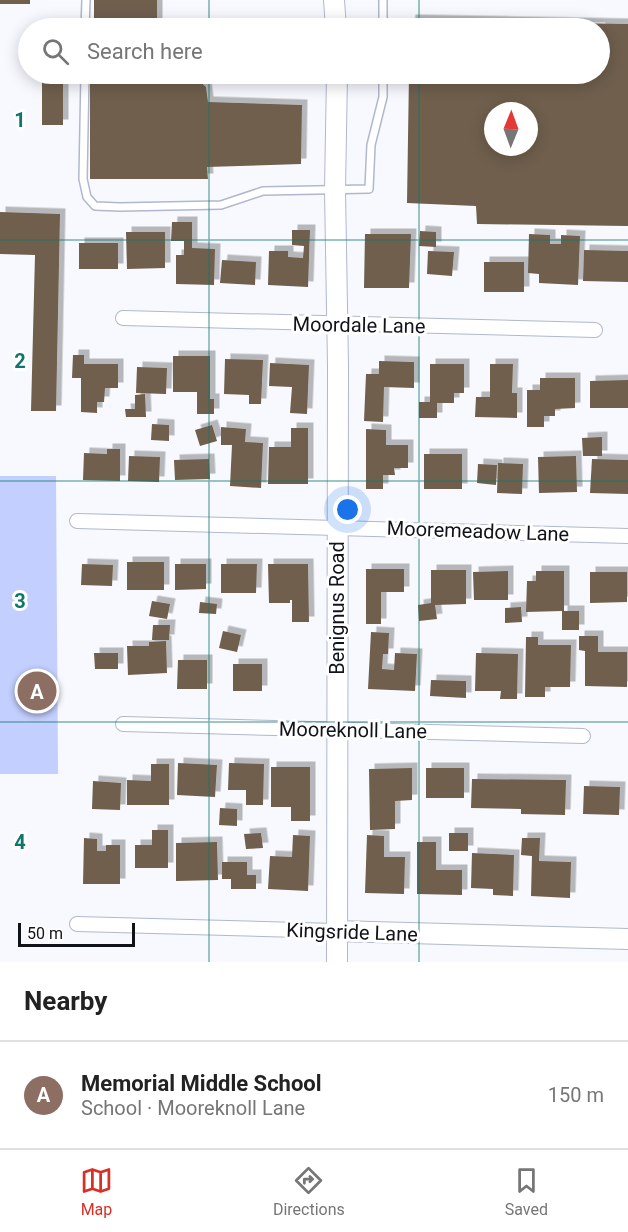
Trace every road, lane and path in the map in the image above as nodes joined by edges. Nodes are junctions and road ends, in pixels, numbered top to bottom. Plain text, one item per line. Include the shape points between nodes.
1 (86, 0) edge
2 (334, 0) edge
3 (383, 1) edge
4 (85, 18) edge
5 (335, 18) edge
6 (383, 18) edge
7 (85, 84) edge
8 (337, 84) edge
9 (383, 84) edge
10 (335, 190) junction
11 (123, 318) dead end
12 (337, 325) junction
13 (595, 330) dead end
14 (76, 521) dead end
15 (338, 526) junction
16 (628, 536) edge
17 (123, 724) dead end
18 (336, 730) junction
19 (583, 736) dead end
20 (77, 924) dead end
21 (336, 931) junction
22 (628, 939) edge
23 (337, 962) edge

1 - 4 lane
2 - 5 street
3 - 6 lane
7 - 10 lane via 83,179 87,197 94,206 221,205 264,191
8 - 10 street, Benignus Road
9 - 10 lane via 371,145 369,189
10 - 12 street, Benignus Road
11 - 12 street, Moordale Lane
12 - 13 street, Moordale Lane
12 - 15 street, Benignus Road
14 - 15 street, Mooremeadow Lane
15 - 16 street, Mooremeadow Lane
15 - 18 street, Benignus Road
17 - 18 street, Mooreknoll Lane
18 - 19 street, Mooreknoll Lane
18 - 21 street, Benignus Road
20 - 21 street, Kingsride Lane
21 - 22 street, Kingsride Lane
21 - 23 street, Benignus Road

